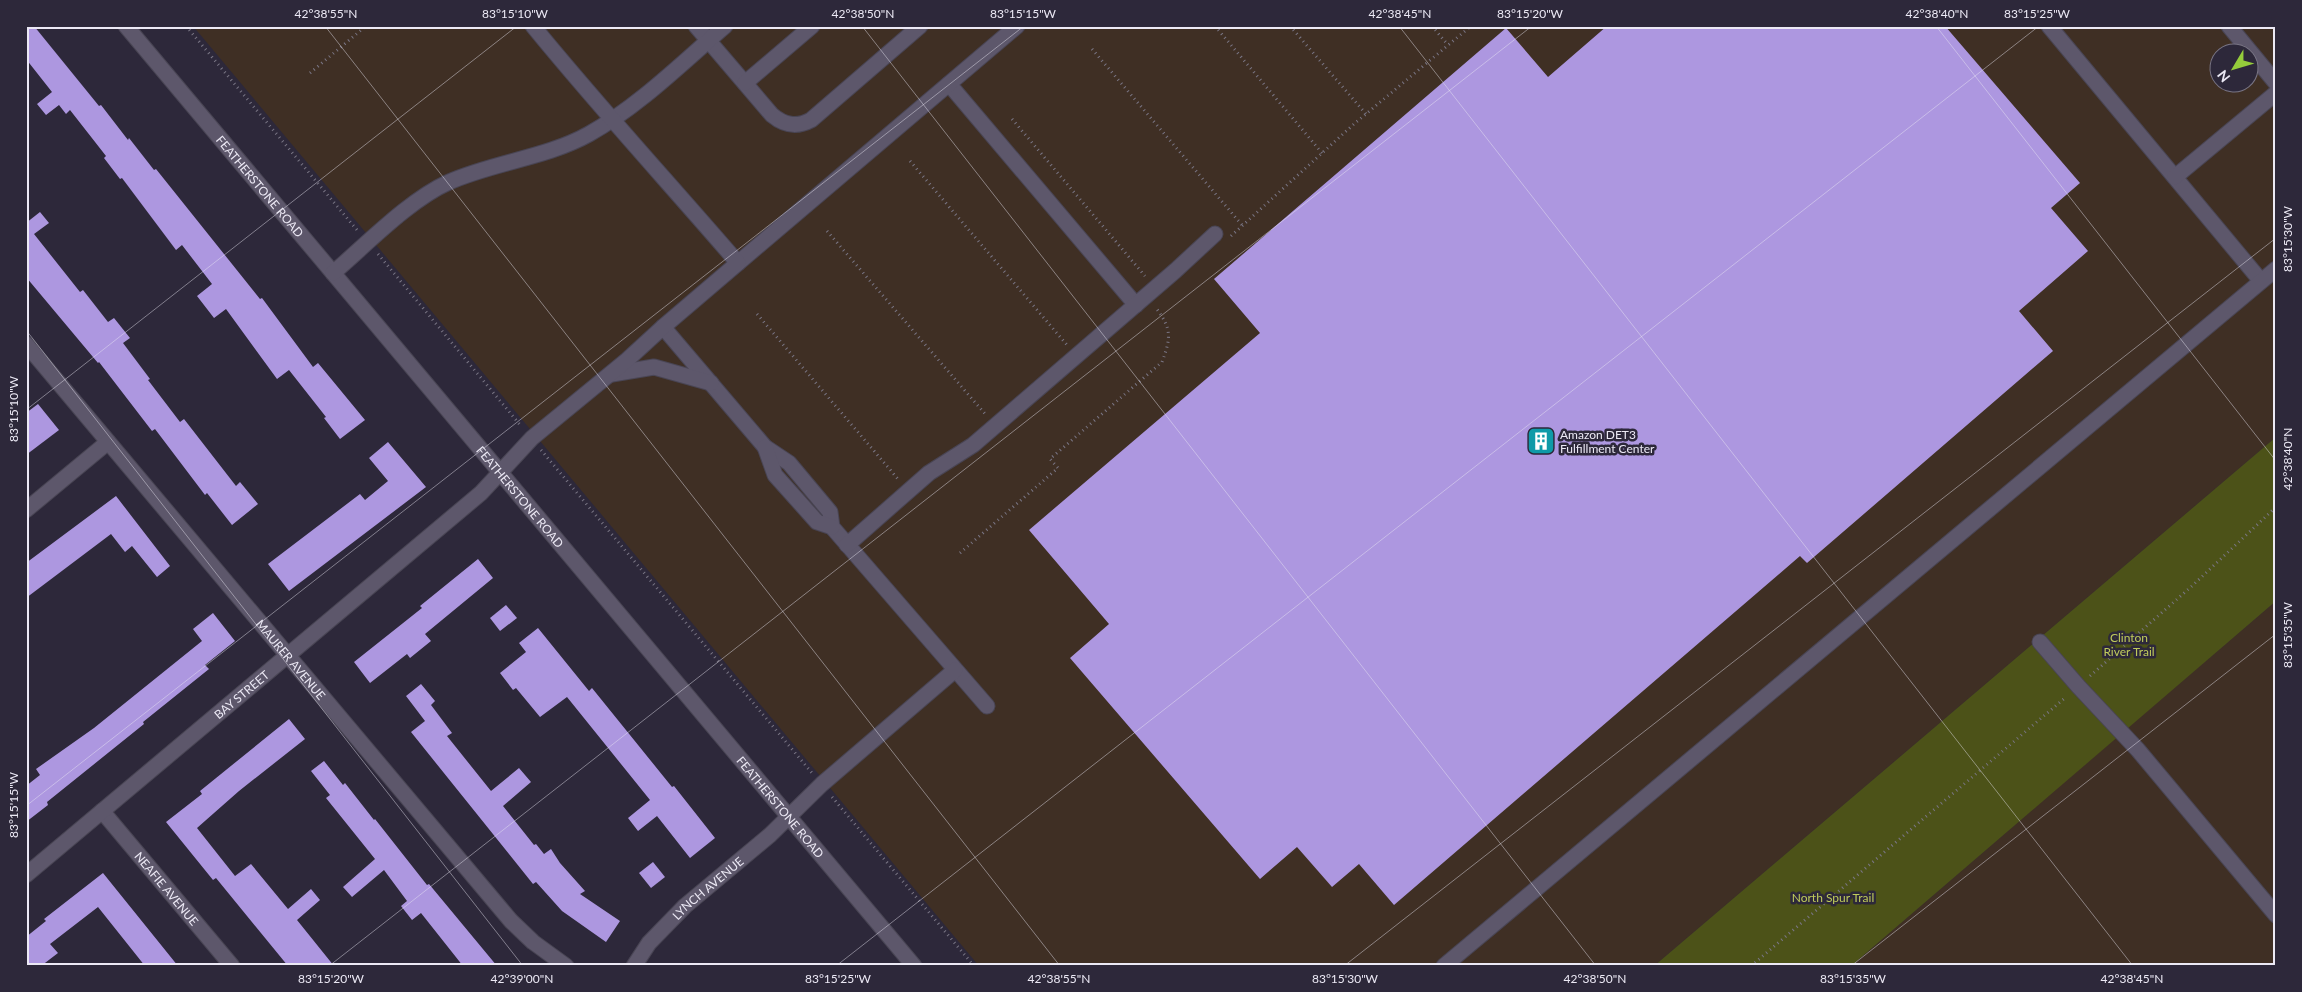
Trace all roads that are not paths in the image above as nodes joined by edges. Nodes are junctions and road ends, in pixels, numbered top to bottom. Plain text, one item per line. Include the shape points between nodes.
1 (126, 26) edge
2 (533, 26) edge
3 (696, 26) edge
4 (725, 26) edge
5 (812, 26) edge
6 (920, 26) edge
7 (1017, 26) edge
8 (2049, 26) edge
9 (2228, 26) edge
10 (708, 40) junction
11 (745, 83) junction
12 (2276, 83) edge
13 (950, 84) junction
14 (2276, 93) edge
15 (614, 120) junction
16 (2175, 177) junction
17 (1215, 234) dead end
18 (738, 263) junction
19 (2276, 269) edge
20 (333, 273) junction
21 (2261, 281) junction
22 (1136, 305) junction
23 (663, 327) junction
24 (26, 344) edge
25 (608, 375) junction
26 (711, 383) junction
27 (108, 442) junction
28 (500, 472) junction
29 (26, 510) edge
30 (847, 545) junction
31 (2040, 642) dead end
32 (288, 656) junction
33 (955, 670) junction
34 (987, 706) dead end
35 (102, 811) junction
36 (789, 817) junction
37 (26, 875) edge
38 (2276, 915) edge
39 (232, 966) edge
40 (566, 966) edge
41 (634, 966) edge
42 (914, 966) edge
43 (1444, 966) edge

1 - 20 street, FEATHERSTONE ROAD
2 - 15 street
3 - 10 street
4 - 10 street
5 - 11 street
6 - 11 street via 804,123 781,122
7 - 13 street, BAY STREET
8 - 16 street
9 - 12 street
10 - 11 street
10 - 15 street
13 - 18 street, BAY STREET
13 - 22 street
14 - 16 street
15 - 18 street
15 - 20 street via 565,146 436,188
16 - 21 street
17 - 22 street
18 - 23 street, BAY STREET
19 - 21 street
20 - 28 street, FEATHERSTONE ROAD
21 - 43 street
22 - 30 street via 973,445 928,473
23 - 25 street, BAY STREET
23 - 26 street
24 - 27 street, MAURER AVENUE
25 - 26 street via 654,367
25 - 28 street, BAY STREET via 532,438
26 - 30 street via 765,447 789,463 830,512 832,527
27 - 29 street
27 - 32 street, MAURER AVENUE
28 - 32 street, BAY STREET via 481,493
28 - 36 street, FEATHERSTONE ROAD
30 - 33 street
31 - 38 street via 2138,750
32 - 35 street, BAY STREET
32 - 40 street, MAURER AVENUE via 511,921 532,942
33 - 34 street
33 - 36 street, LYNCH AVENUE via 822,784
35 - 37 street, BAY STREET
35 - 39 street, NEAFIE AVENUE
36 - 41 street, LYNCH AVENUE via 685,906 649,943
36 - 42 street, FEATHERSTONE ROAD

